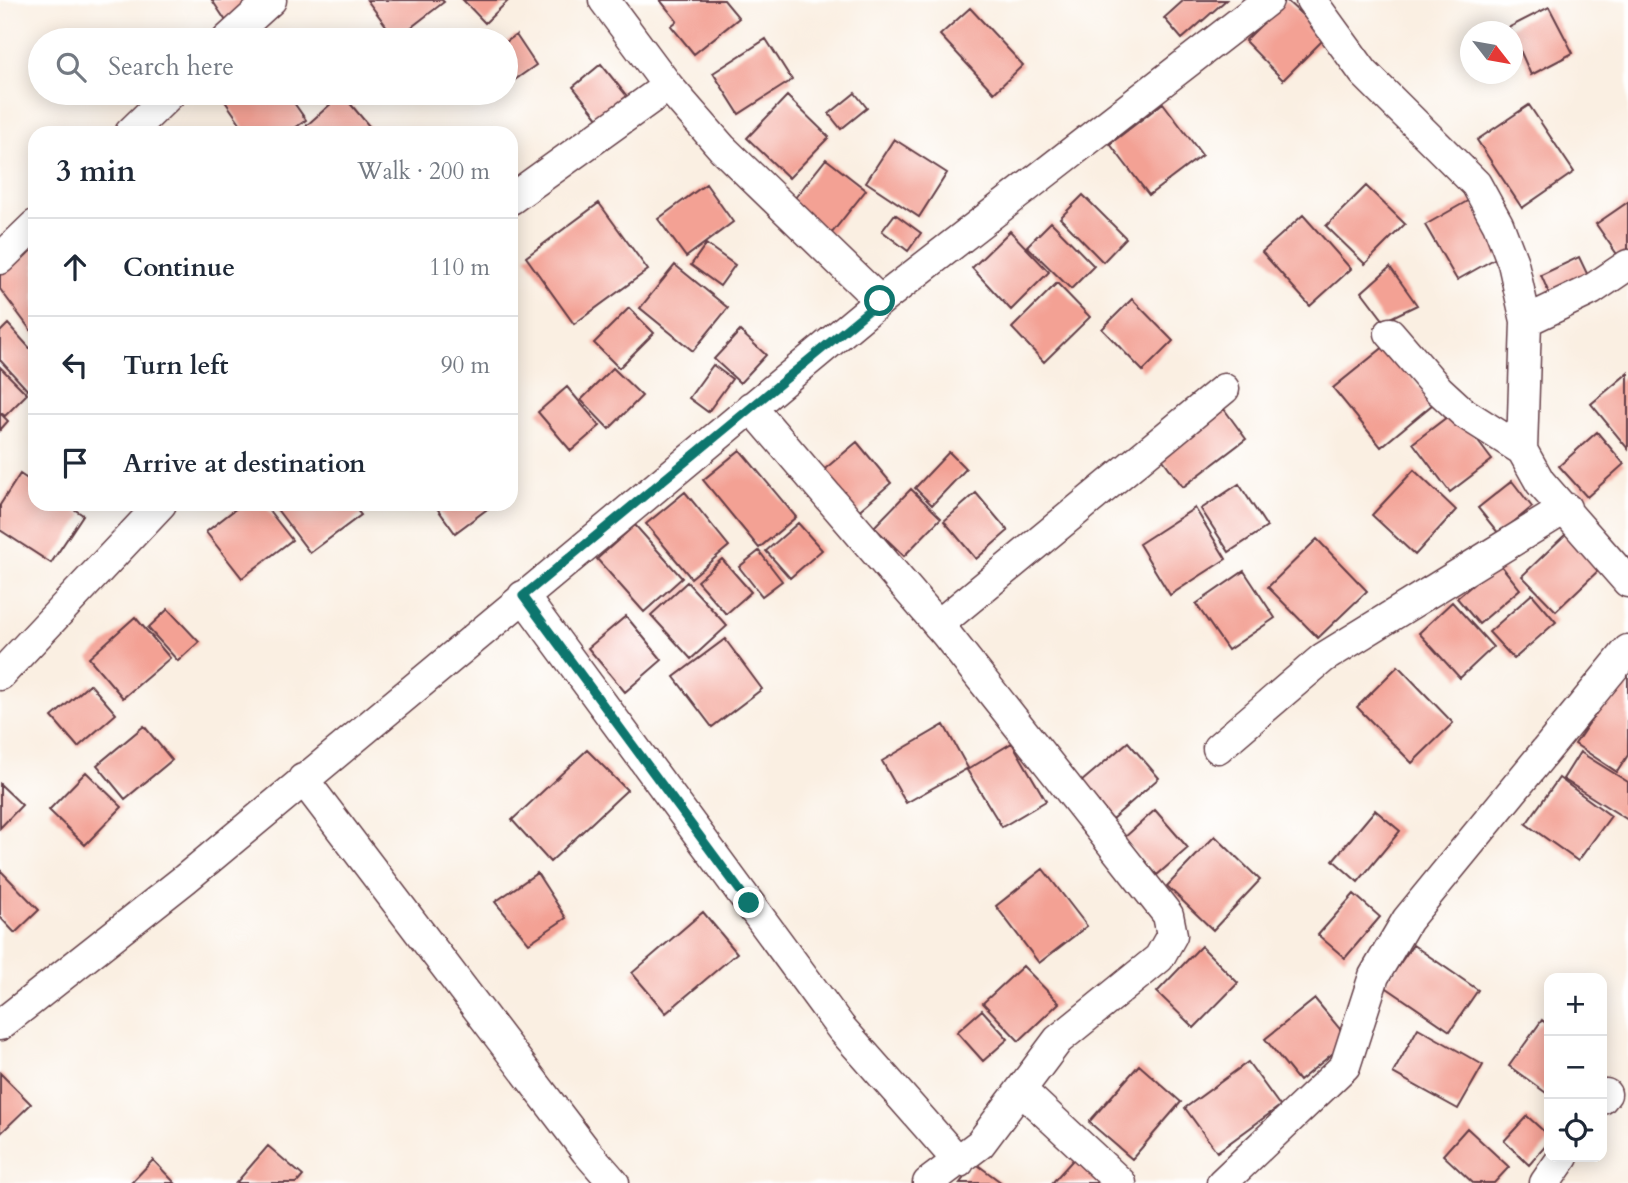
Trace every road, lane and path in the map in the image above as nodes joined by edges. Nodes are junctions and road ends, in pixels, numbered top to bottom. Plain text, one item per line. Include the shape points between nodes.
1 (271, 0) edge
2 (604, 0) edge
3 (1268, 0) edge
4 (1311, 0) edge
5 (241, 28) edge
6 (668, 86) junction
7 (159, 105) edge
8 (137, 126) edge
9 (518, 194) edge
10 (28, 232) edge
11 (0, 259) edge
12 (1628, 265) edge
13 (880, 301) junction
14 (1526, 321) junction
15 (1390, 332) dead end
16 (1224, 389) dead end
17 (751, 407) junction
18 (1522, 450) junction
19 (1566, 508) junction
20 (154, 511) edge
21 (1628, 582) edge
22 (523, 596) junction
23 (938, 625) junction
24 (1628, 650) edge
25 (0, 675) edge
26 (1218, 748) dead end
27 (303, 779) junction
28 (0, 1025) edge
29 (1021, 1090) junction
30 (1560, 1162) edge
31 (959, 1163) junction
32 (614, 1183) edge
33 (928, 1183) edge
34 (1121, 1183) edge
35 (1222, 1183) edge
36 (1545, 1183) edge

1 - 5 street
2 - 6 street
3 - 13 street
4 - 14 street via 1364,73 1476,184 1499,223
6 - 9 street
6 - 13 street via 722,148
7 - 8 street
10 - 11 street
12 - 14 street via 1591,290
13 - 17 street
14 - 18 street
15 - 18 street via 1464,413
16 - 23 street
17 - 22 street
17 - 23 street
18 - 19 street via 1540,482
19 - 21 street
19 - 26 street via 1323,658
20 - 25 street
22 - 27 street
22 - 31 street via 841,1028
23 - 29 street via 1168,915 1172,935 1159,958 1058,1040
24 - 35 street via 1407,920 1374,976 1345,1066
27 - 28 street
27 - 32 street
29 - 31 street via 980,1144
29 - 34 street
30 - 36 street
31 - 33 street

